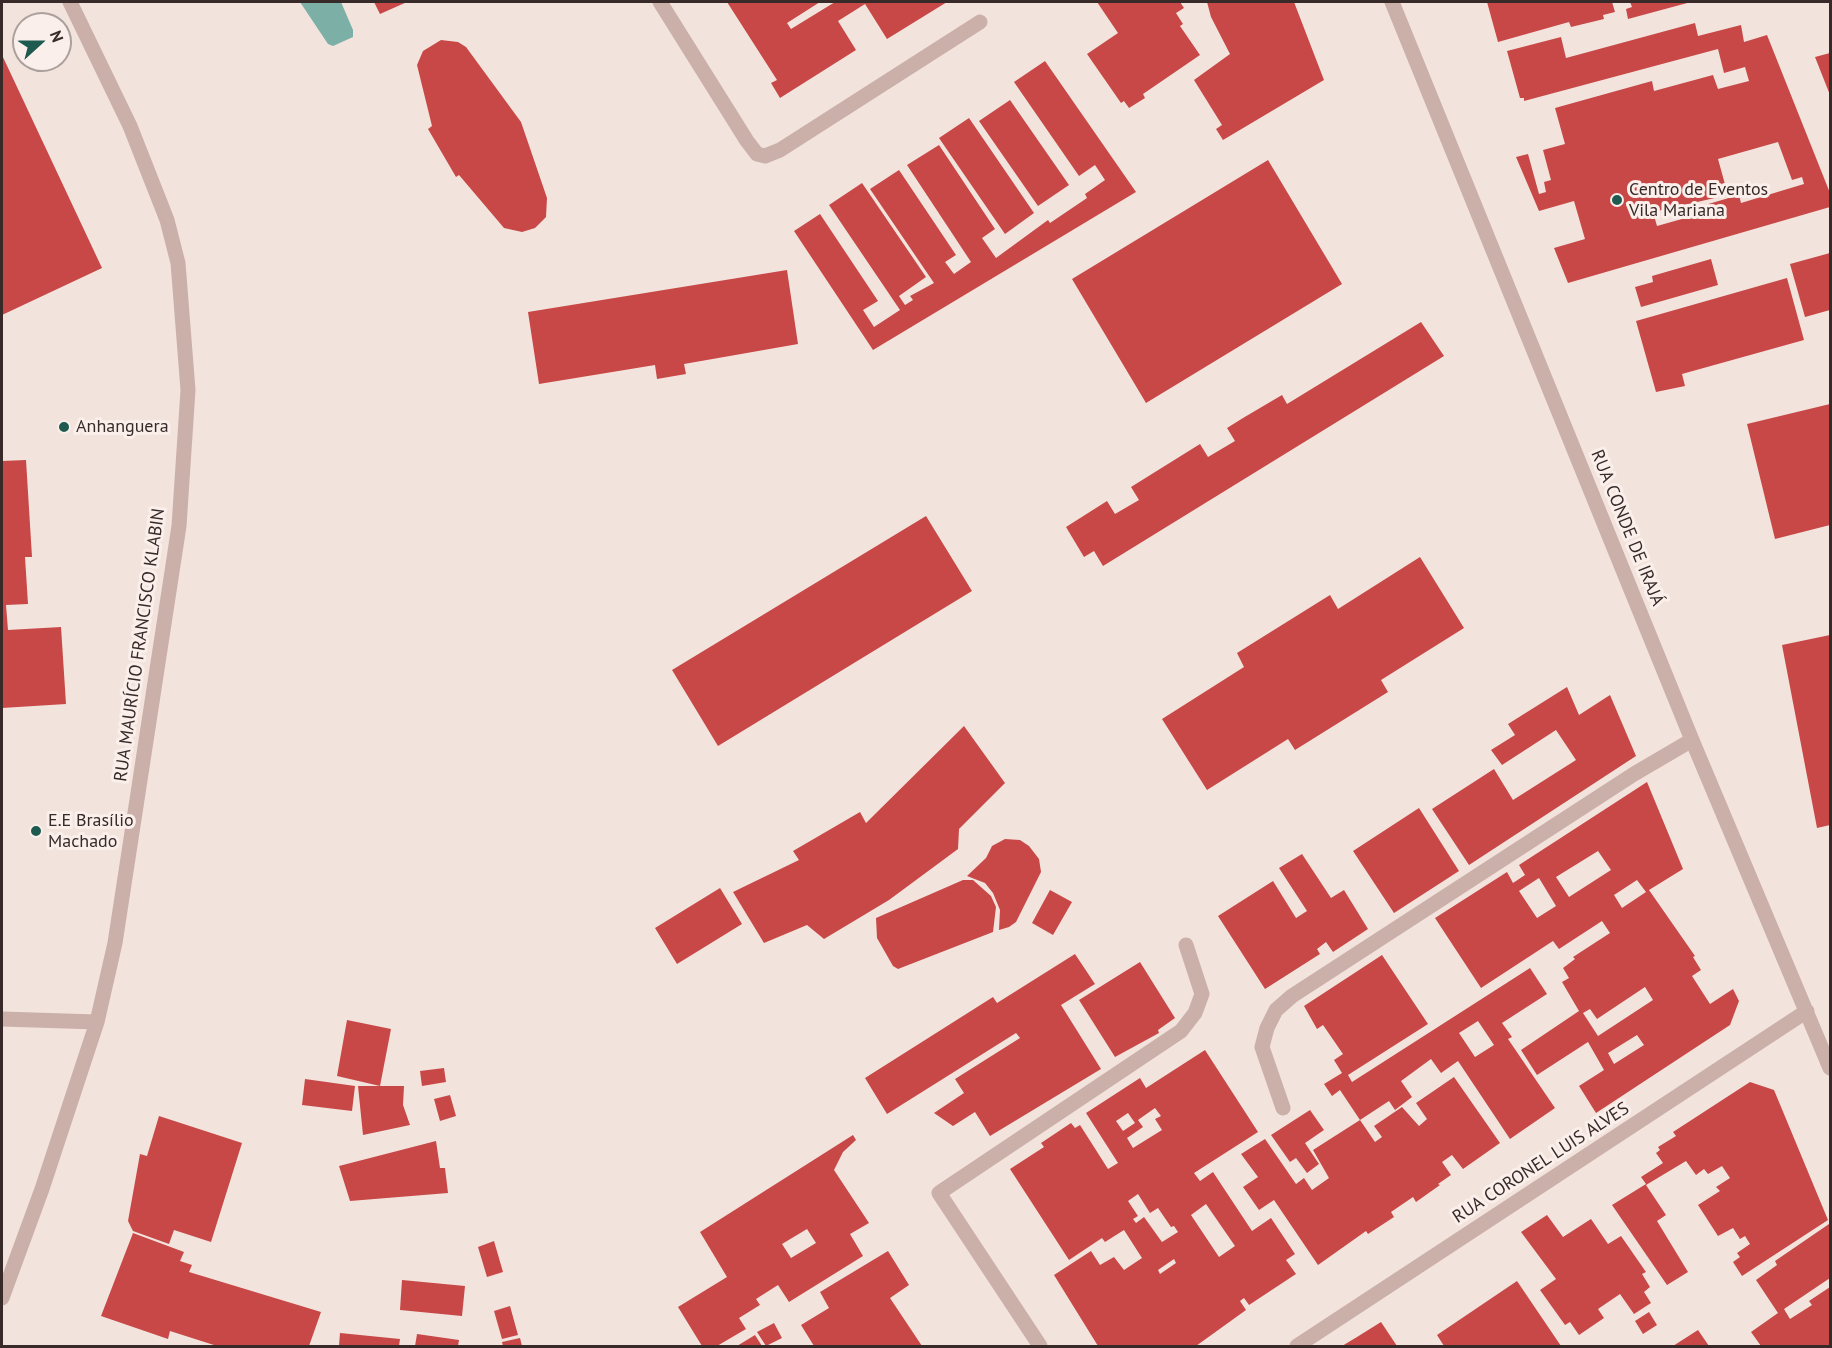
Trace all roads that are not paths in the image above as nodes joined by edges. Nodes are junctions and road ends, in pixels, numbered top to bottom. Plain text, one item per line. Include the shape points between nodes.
1 (70, 2) edge
2 (660, 2) edge
3 (1392, 2) edge
4 (980, 22) dead end
5 (1692, 740) junction
6 (1186, 945) dead end
7 (1807, 1011) junction
8 (2, 1020) edge
9 (96, 1022) junction
10 (1830, 1068) edge
11 (1283, 1108) dead end
12 (2, 1298) edge
13 (1040, 1347) edge
14 (1297, 1347) edge

1 - 9 street, RUA MAURÍCIO FRANCISCO KLABIN via 130,126 167,220 178,263 188,390 179,526 115,943
2 - 4 street via 747,141 757,154 765,156
3 - 5 street, RUA CONDE DE IRAJÁ
5 - 7 street, RUA CONDE DE IRAJÁ
5 - 11 street via 1350,958 1276,1010 1263,1047
6 - 13 street via 1202,994 1195,1013 1181,1031 939,1193
7 - 10 street, RUA CONDE DE IRAJÁ
7 - 14 street, RUA CORONEL LUIS ALVES
8 - 9 street
9 - 12 street, RUA MAURÍCIO FRANCISCO KLABIN

